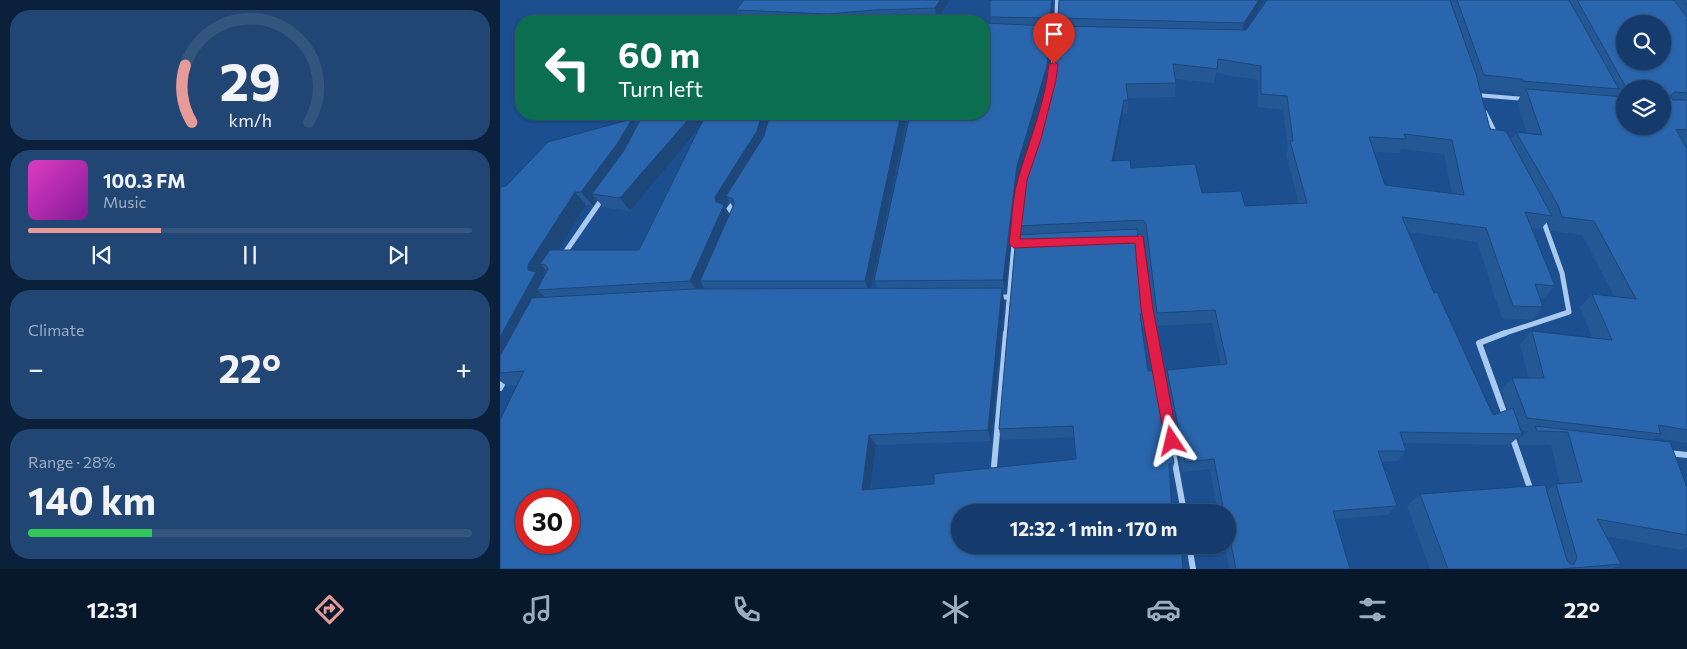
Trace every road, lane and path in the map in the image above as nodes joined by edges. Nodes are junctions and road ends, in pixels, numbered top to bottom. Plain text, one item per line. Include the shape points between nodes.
1 (1057, 0) edge
2 (1047, 35) edge
3 (1056, 35) junction
4 (1066, 35) edge
5 (1472, 86) edge
6 (1050, 88) edge
7 (1475, 95) junction
8 (1531, 100) edge
9 (1498, 137) edge
10 (1028, 164) edge
11 (608, 191) edge
12 (737, 197) edge
13 (1538, 212) edge
14 (735, 223) edge
15 (1130, 239) edge
16 (1024, 243) edge
17 (1014, 244) junction
18 (562, 256) edge
19 (991, 297) edge
20 (1010, 297) junction
21 (509, 372) edge
22 (500, 388) edge
23 (1508, 425) edge
24 (1521, 435) edge
25 (1658, 452) edge
26 (1687, 455) edge
27 (994, 466) edge
28 (1533, 497) edge
29 (1183, 504) edge
30 (1190, 554) edge
31 (1193, 569) edge

1 - 3 street
2 - 3 street
3 - 4 street
3 - 6 street
5 - 7 street
7 - 8 street
7 - 9 street
10 - 17 street via 1022,180
11 - 18 street
12 - 14 street via 728,212 738,215
13 - 23 street via 1562,273 1569,312 1479,343
15 - 29 street via 1140,238 1147,309
16 - 17 street
17 - 20 street
19 - 20 street
20 - 27 street
21 - 22 street
24 - 28 street via 1511,434
25 - 26 street
30 - 31 street

